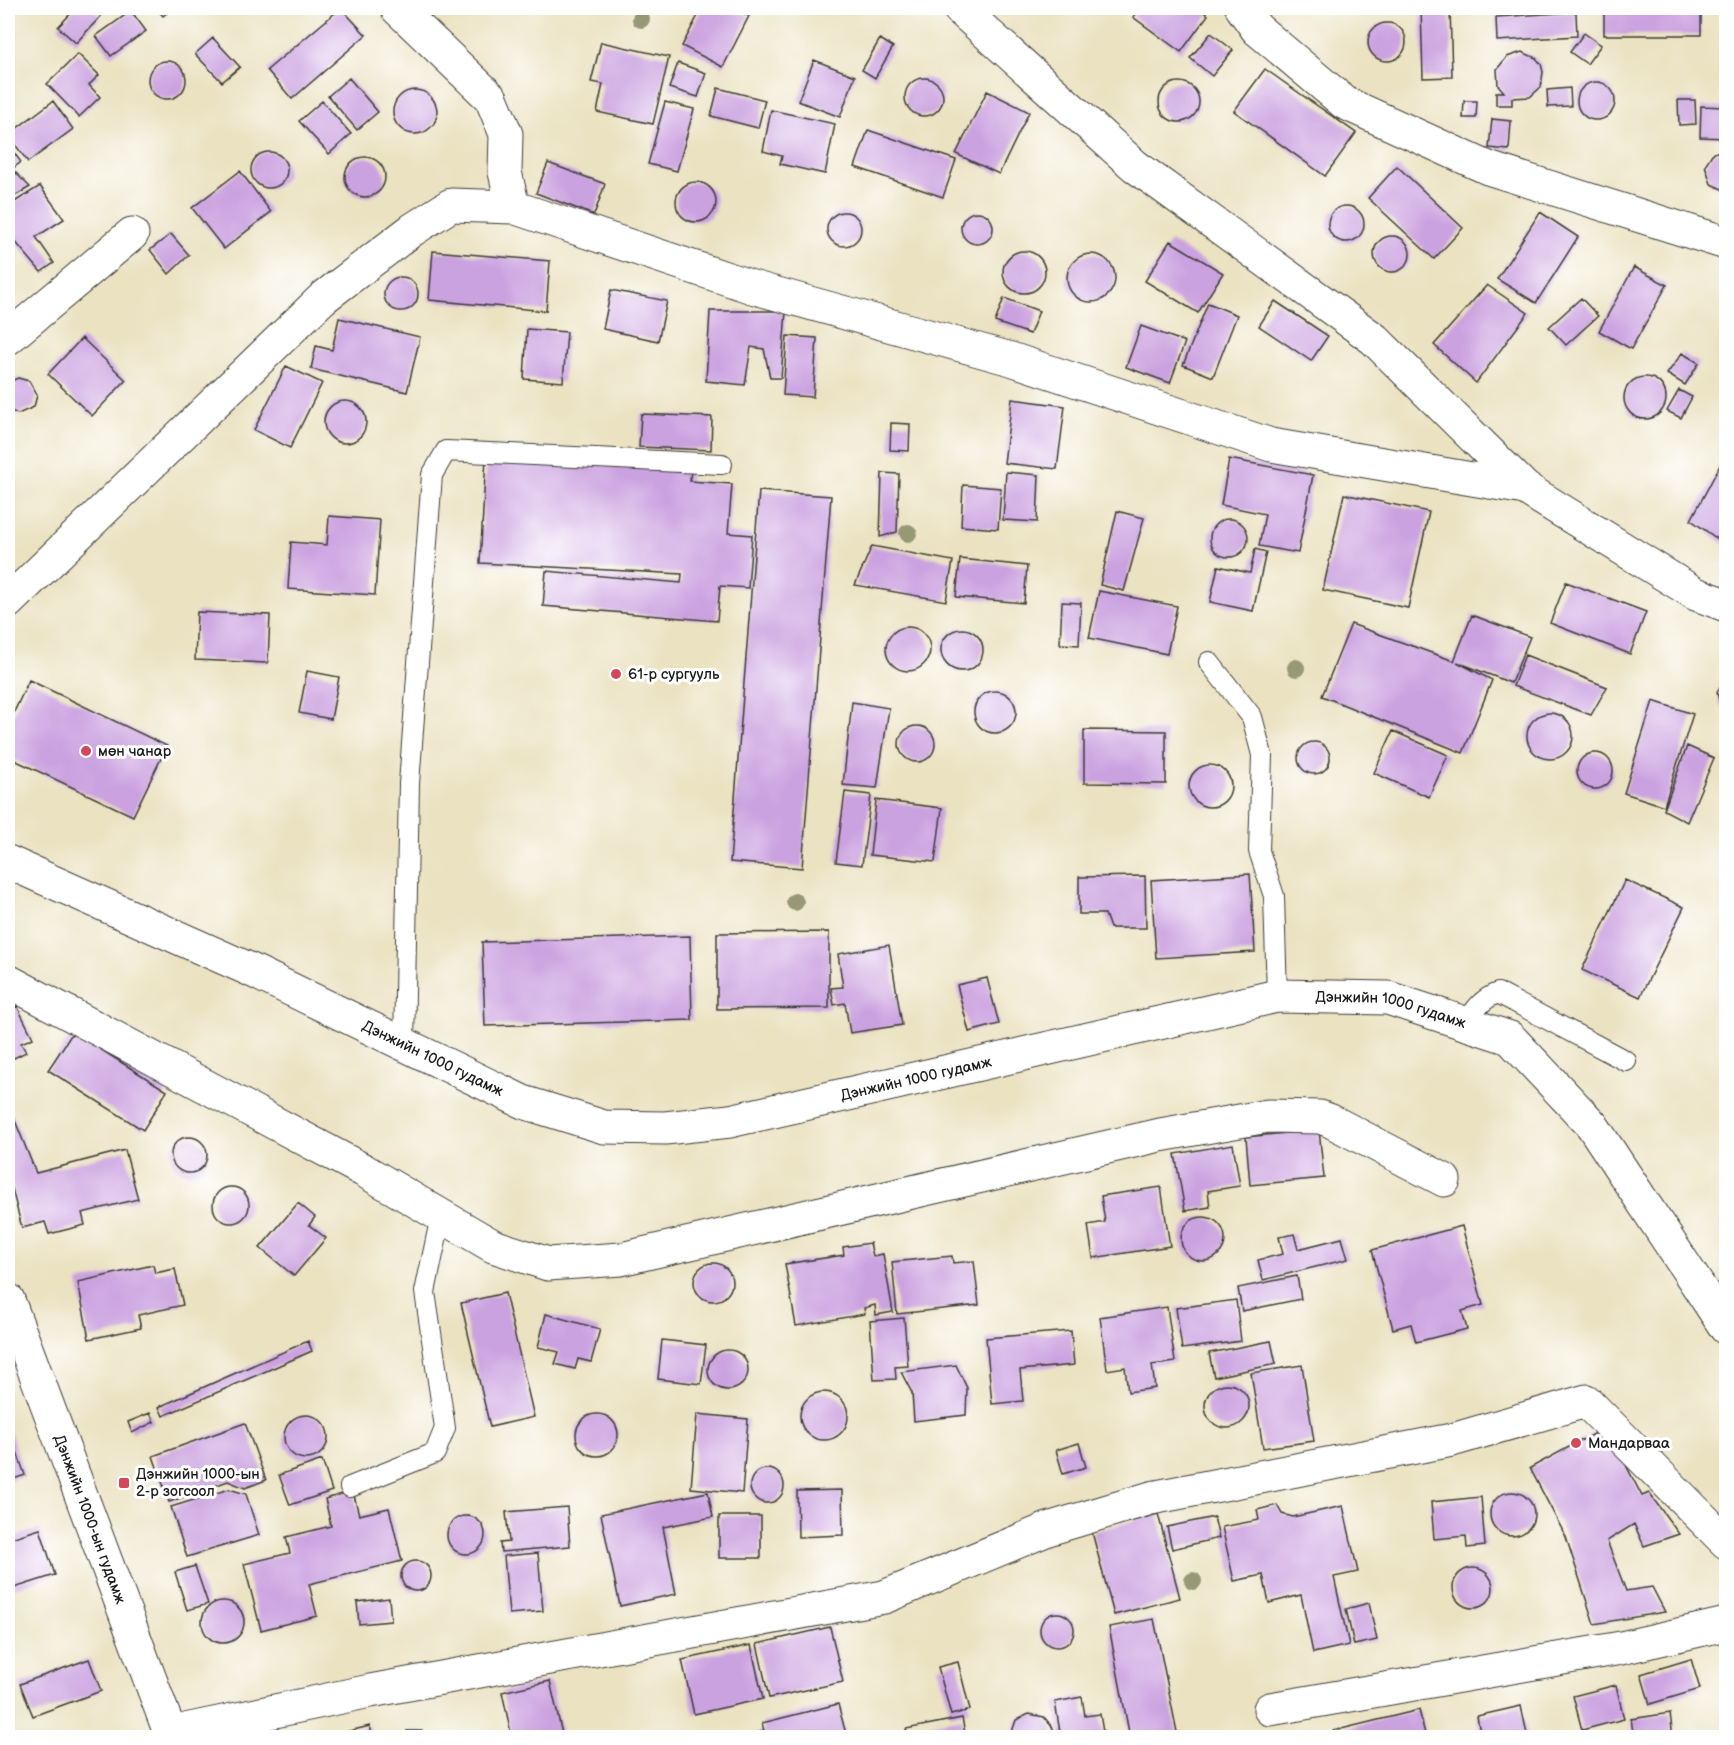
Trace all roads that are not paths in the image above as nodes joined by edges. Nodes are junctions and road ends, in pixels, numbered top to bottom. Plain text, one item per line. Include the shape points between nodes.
1 (397, 8) edge
2 (959, 8) edge
3 (1242, 8) edge
4 (513, 207) junction
5 (132, 234) dead end
6 (1726, 243) edge
7 (8, 338) edge
8 (723, 464) dead end
9 (1525, 488) junction
10 (8, 602) edge
11 (1726, 605) edge
12 (1209, 662) dead end
13 (8, 862) edge
14 (8, 981) edge
15 (1277, 996) junction
16 (1466, 1024) junction
17 (404, 1047) junction
18 (1626, 1061) dead end
19 (1444, 1180) dead end
20 (441, 1216) junction
21 (8, 1300) edge
22 (1726, 1328) edge
23 (350, 1487) dead end
24 (1726, 1542) edge
25 (1726, 1623) edge
26 (1270, 1709) dead end
27 (171, 1735) edge

1 - 4 street via 491,98 506,134 505,172
2 - 9 street via 1135,165 1374,339
3 - 6 street via 1257,29 1345,103 1488,168
4 - 9 street via 752,287 1011,359 1271,445
4 - 10 street via 451,205 323,298
5 - 7 street
8 - 17 lane via 446,451 432,475 409,784
9 - 11 street via 1696,594
12 - 15 lane via 1252,717 1262,755 1259,851 1274,896
13 - 17 street, Дэнжийн 1000 гудамж via 251,970
14 - 20 street via 363,1170
15 - 16 street, Дэнжийн 1000 гудамж via 1388,998
15 - 17 street, Дэнжийн 1000 гудамж via 730,1121 665,1128 604,1127 523,1102
16 - 18 lane via 1473,1011 1498,993
16 - 22 street, Дэнжийн 1000 гудамж via 1510,1038 1592,1125
19 - 20 street via 1331,1121 1320,1117 1268,1116 1160,1135 621,1259 549,1264 493,1246
20 - 23 lane via 425,1292 445,1428 435,1453
21 - 27 street, Дэнжийн 1000-ын гудамж
24 - 27 street via 1586,1401 1452,1440 1151,1498 1048,1529 884,1597 370,1691
25 - 26 street via 1621,1648

